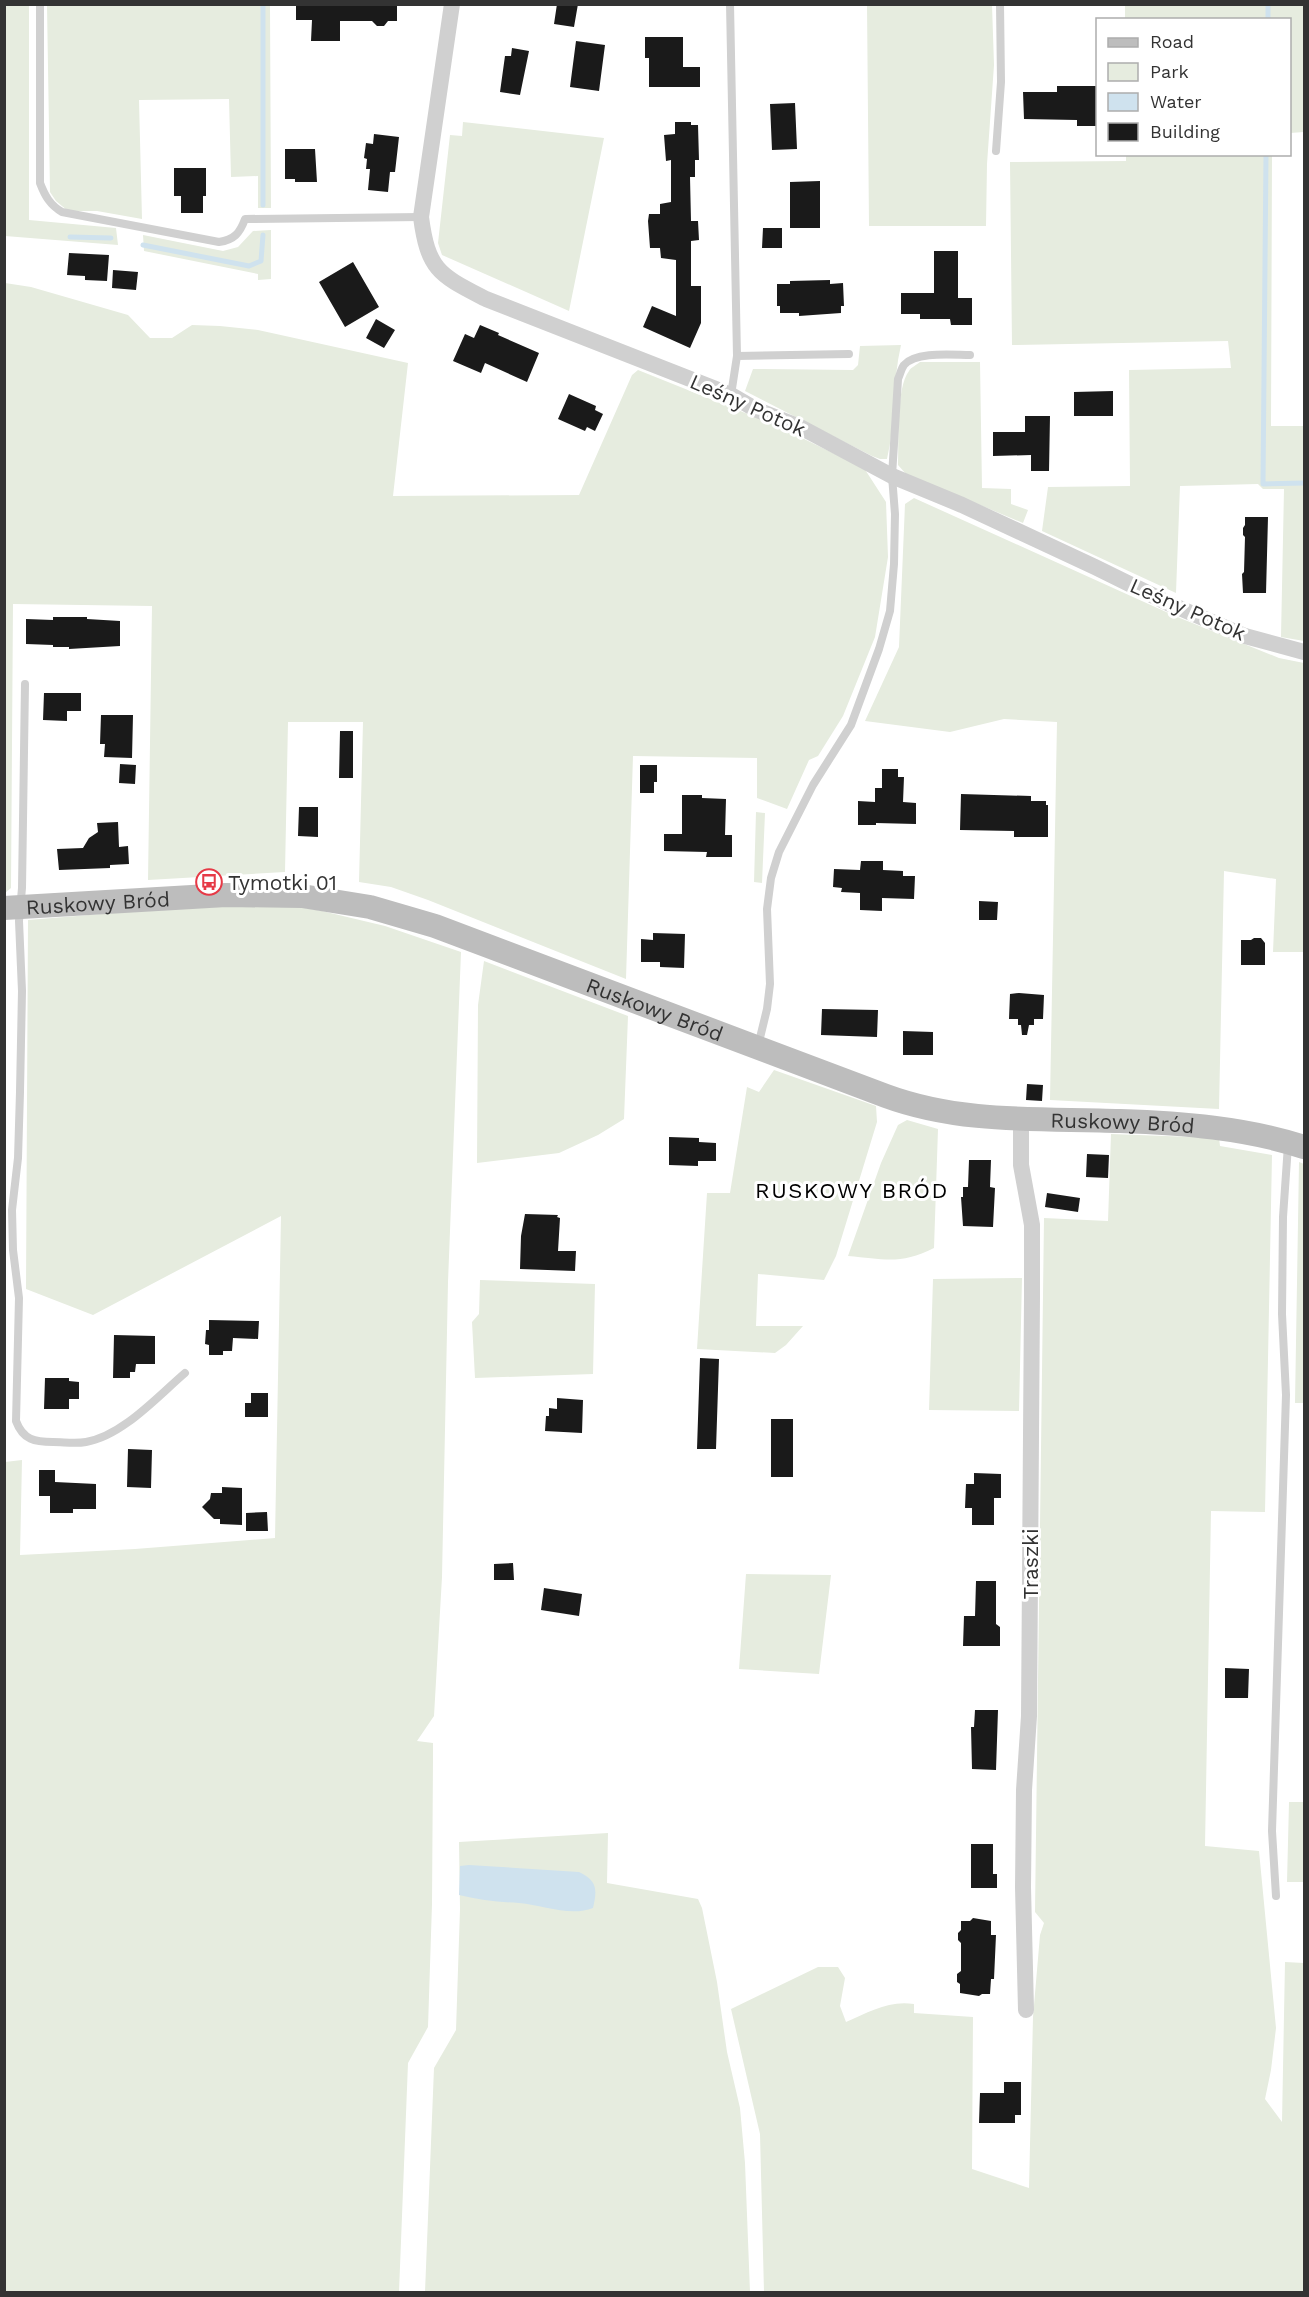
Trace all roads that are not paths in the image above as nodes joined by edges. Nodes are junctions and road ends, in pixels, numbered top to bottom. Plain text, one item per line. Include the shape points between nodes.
1 (40, 4) edge
2 (452, 4) edge
3 (730, 4) edge
4 (1000, 4) edge
5 (996, 151) dead end
6 (421, 217) junction
7 (849, 354) dead end
8 (970, 355) dead end
9 (736, 356) junction
10 (731, 395) junction
11 (892, 476) junction
12 (1305, 652) edge
13 (25, 684) dead end
14 (13, 907) edge
15 (757, 1048) junction
16 (1021, 1119) junction
17 (1296, 1144) edge
18 (185, 1374) dead end
19 (1276, 1896) dead end
20 (1026, 2010) dead end

1 - 6 lane via 40,183 53,207 62,212 219,242 230,241 245,219
2 - 6 street, Leśny Potok
3 - 9 lane
4 - 5 lane via 1001,82
6 - 10 street, Leśny Potok via 424,243 434,266 448,279 486,299
7 - 9 lane
8 - 11 lane via 926,356 903,366 898,379
9 - 10 lane
10 - 11 street, Leśny Potok
11 - 12 street, Leśny Potok via 1245,636
11 - 15 lane via 894,544 890,611 851,725 813,785 778,852 767,909 770,984
13 - 14 lane
14 - 15 street, Ruskowy Bród via 251,894 302,896 370,907 445,930
14 - 18 lane via 20,1092 12,1210 19,1298 16,1421 28,1439 38,1442 102,1438 120,1428
15 - 16 street, Ruskowy Bród via 910,1105 950,1114
16 - 17 street, Ruskowy Bród via 1170,1124
16 - 20 street, Traszki via 1021,1165 1032,1225 1029,1716 1023,1887
17 - 19 lane via 1283,1217 1286,1395 1272,1831

